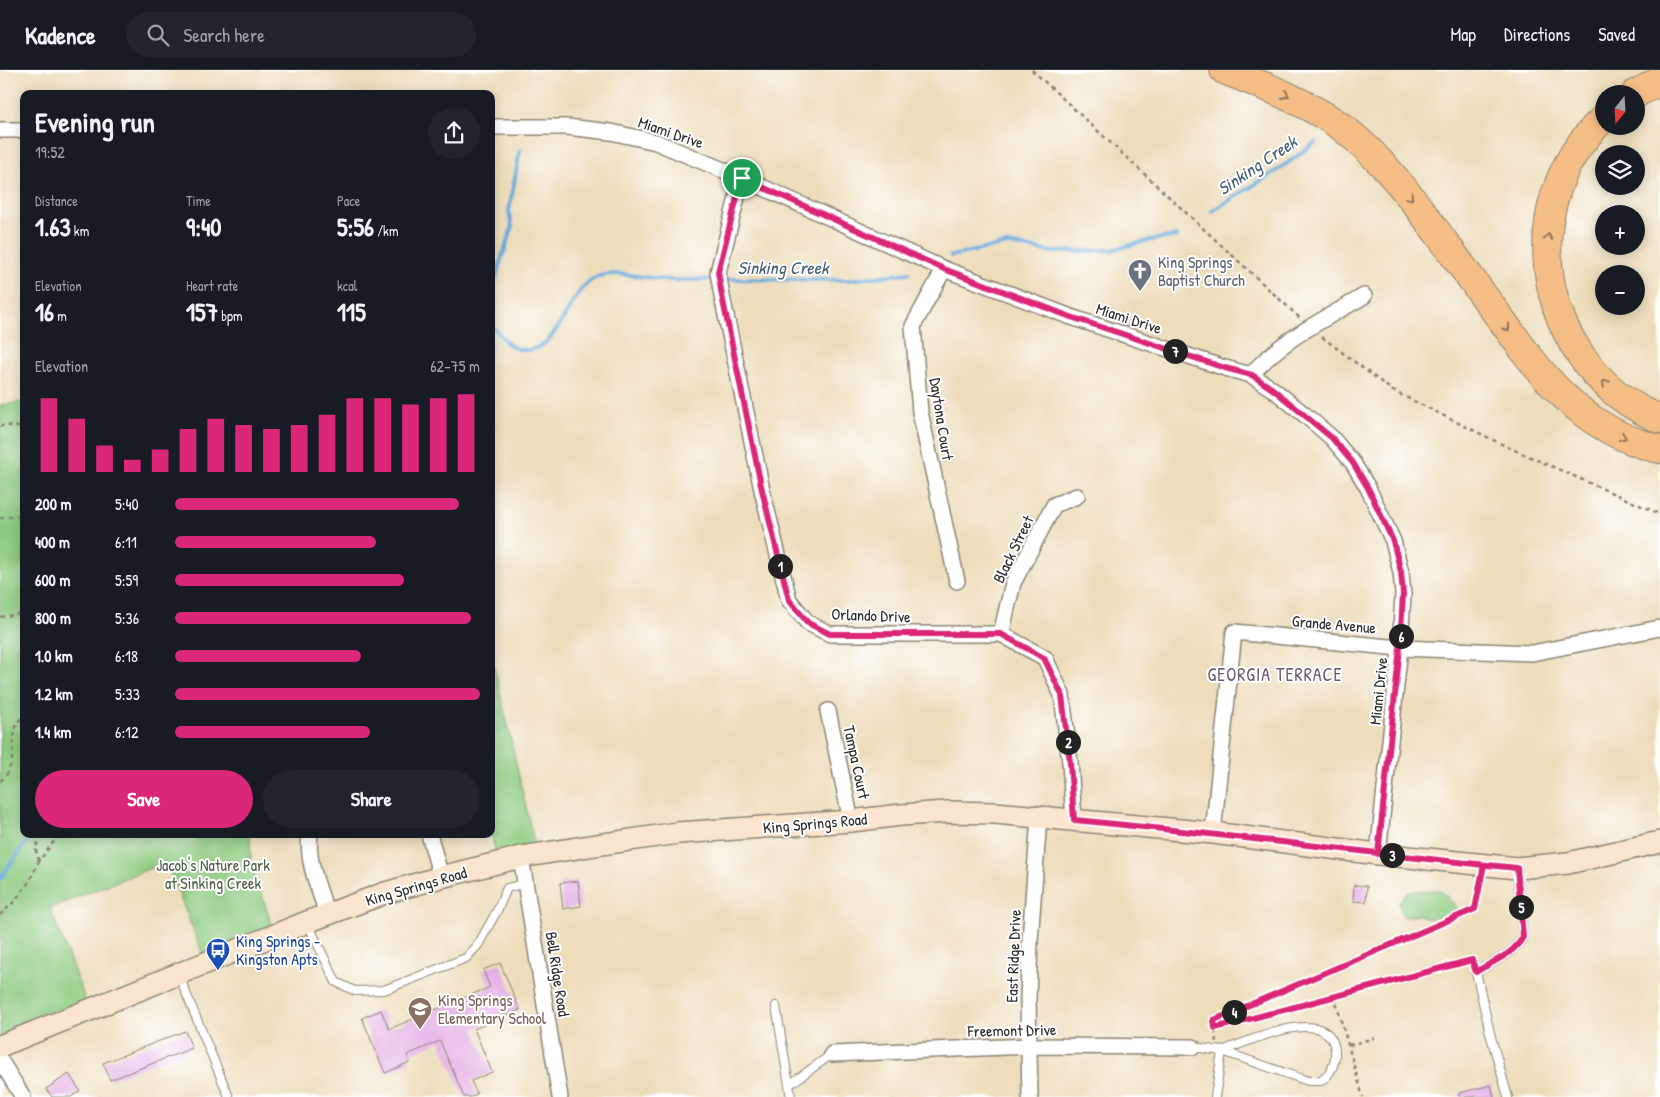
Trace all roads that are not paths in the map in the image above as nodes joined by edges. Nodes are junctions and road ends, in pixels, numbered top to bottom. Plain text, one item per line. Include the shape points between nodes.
1 (1224, 70) edge
2 (1660, 81) edge
3 (1645, 89) edge
4 (495, 127) edge
5 (1595, 128) edge
6 (0, 130) edge
7 (20, 130) edge
8 (742, 178) junction
9 (944, 269) junction
10 (1364, 296) dead end
11 (1252, 375) junction
12 (1660, 419) edge
13 (1660, 449) edge
14 (1077, 496) dead end
15 (957, 581) dead end
16 (1660, 628) edge
17 (1001, 634) junction
18 (1400, 648) junction
19 (828, 711) dead end
20 (1039, 817) junction
21 (1074, 820) junction
22 (851, 821) junction
23 (1213, 833) junction
24 (309, 838) edge
25 (430, 838) edge
26 (1660, 842) edge
27 (1378, 854) junction
28 (521, 857) junction
29 (1517, 868) junction
30 (441, 877) junction
31 (526, 883) junction
32 (327, 914) junction
33 (307, 922) junction
34 (178, 974) junction
35 (776, 1006) dead end
36 (0, 1046) edge
37 (1030, 1046) junction
38 (1193, 1047) joint
39 (1219, 1051) junction
40 (832, 1054) joint
41 (0, 1060) edge
42 (789, 1085) junction
43 (23, 1097) edge
44 (229, 1097) edge
45 (560, 1097) edge
46 (791, 1097) edge
47 (1030, 1097) edge
48 (1214, 1097) edge
49 (1508, 1097) edge

1 -> 13 highway via 1320,113 1360,143 1418,206 1534,364 1563,398 1605,428 1626,439
2 - 3 highway
4 - 8 street, Miami Drive via 567,127 611,132 656,142
12 -> 5 highway via 1612,390 1580,356 1561,320 1549,280 1547,238 1557,190 1573,155
6 - 7 street
8 - 9 street, Miami Drive
8 - 17 street, Orlando Drive via 718,272 762,490 789,600 808,623 830,634
9 - 11 street, Miami Drive via 1071,317
9 - 15 street, Daytona Court via 913,326 920,412
10 - 11 street via 1275,351
11 - 18 street, Miami Drive via 1332,438 1368,488 1393,541 1401,572
14 - 17 street, Black Street via 1054,505 1013,583
16 - 18 street, Grande Avenue via 1532,653
17 - 21 street, Orlando Drive via 1044,658 1062,695
18 - 23 street, Grande Avenue via 1234,632
18 - 27 street, Miami Drive
19 - 22 street, Tampa Court
20 - 21 street, King Springs Road
20 - 22 street, King Springs Road via 948,812
20 - 37 street, East Ridge Drive via 1030,941
21 - 23 street, King Springs Road
22 - 28 street, King Springs Road via 678,834
23 - 27 street, King Springs Road
24 - 32 street via 310,858
25 - 30 street
26 - 29 street, King Springs Road via 1568,863
27 - 29 street, King Springs Road
28 - 30 street, King Springs Road
28 - 31 street, Bell Ridge Road
29 - 49 lane via 1523,937 1512,952 1476,972
30 - 32 street, King Springs Road
31 - 33 lane via 507,888 478,945 466,958 384,990 355,991 336,982
31 - 45 street, Bell Ridge Road
32 - 33 street, King Springs Road
33 - 34 street, King Springs Road
34 - 36 street, King Springs Road
34 - 44 lane
35 - 42 lane
37 - 38 street, Freemont Drive
37 - 40 street, Freemont Drive
37 - 47 street, East Ridge Drive
38 - 39 lane
39 - 39 lane via 1308,1081 1321,1081 1331,1071 1335,1057 1331,1037 1319,1028 1302,1026 1260,1036
39 - 48 lane
40 - 42 lane
41 - 43 street
42 - 46 lane

